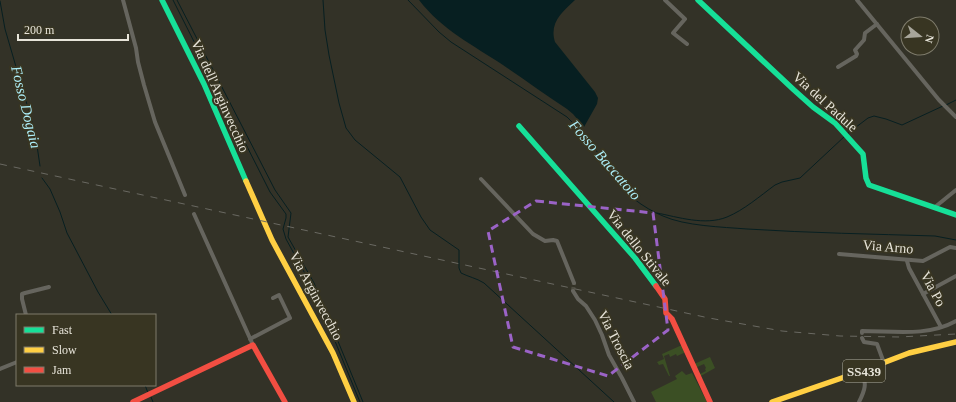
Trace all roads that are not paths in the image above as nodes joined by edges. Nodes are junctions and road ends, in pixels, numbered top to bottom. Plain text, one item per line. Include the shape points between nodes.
1 (122, 0) edge
2 (162, 0) edge
3 (665, 0) edge
4 (698, 0) edge
5 (857, 0) edge
6 (877, 24) junction
7 (686, 44) dead end
8 (838, 67) dead end
9 (956, 117) edge
10 (519, 126) dead end
11 (481, 179) dead end
12 (956, 190) edge
13 (185, 195) dead end
14 (255, 202) joint
15 (935, 207) junction
16 (194, 214) dead end
17 (956, 215) edge
18 (956, 248) edge
19 (839, 254) dead end
20 (907, 260) junction
21 (956, 276) edge
22 (574, 283) tunnel mouth
23 (49, 287) dead end
24 (573, 291) dead end
25 (923, 294) junction
26 (273, 298) dead end
27 (26, 314) edge
28 (956, 321) edge
29 (941, 328) junction
30 (862, 332) dead end
31 (862, 338) dead end
32 (250, 339) junction
33 (956, 342) edge
34 (253, 345) junction
35 (16, 362) edge
36 (884, 363) junction
37 (0, 369) edge
38 (862, 371) junction
39 (133, 402) edge
40 (285, 402) edge
41 (354, 402) edge
42 (634, 402) edge
43 (710, 402) edge
44 (772, 402) edge
45 (859, 402) edge

1 - 13 street via 155,122
2 - 14 street, Via dell'Arginvecchio via 204,84
3 - 7 street via 685,19 673,33
4 - 15 street, Via del Padule via 794,90 821,114 831,119 863,154 869,185
5 - 6 street
6 - 8 street via 865,33 864,40 855,50 856,56
6 - 9 street
10 - 43 street, Via dello Stivale via 635,258 665,299 666,313 672,319
11 - 22 street via 533,234 545,241 557,241
12 - 15 street
14 - 41 street, Via Arginvecchio via 272,240 333,353
15 - 17 street, Via del Padule
16 - 32 street
18 - 20 street, Via Arno via 950,247 922,261
19 - 20 street, Via Arno
20 - 25 street, Via Po
21 - 25 street
23 - 27 street via 22,294
24 - 42 street, Via Troscia via 595,320 609,355
25 - 29 street, Via Po
26 - 32 street via 279,295 290,318
28 - 29 street
29 - 30 street via 912,332
31 - 36 street via 864,342 877,344
32 - 34 street
33 - 36 street, SS439 via 909,353
34 - 39 street
34 - 40 street
35 - 37 street
36 - 38 street, SS439
38 - 44 street, SS439
38 - 45 street via 866,386

